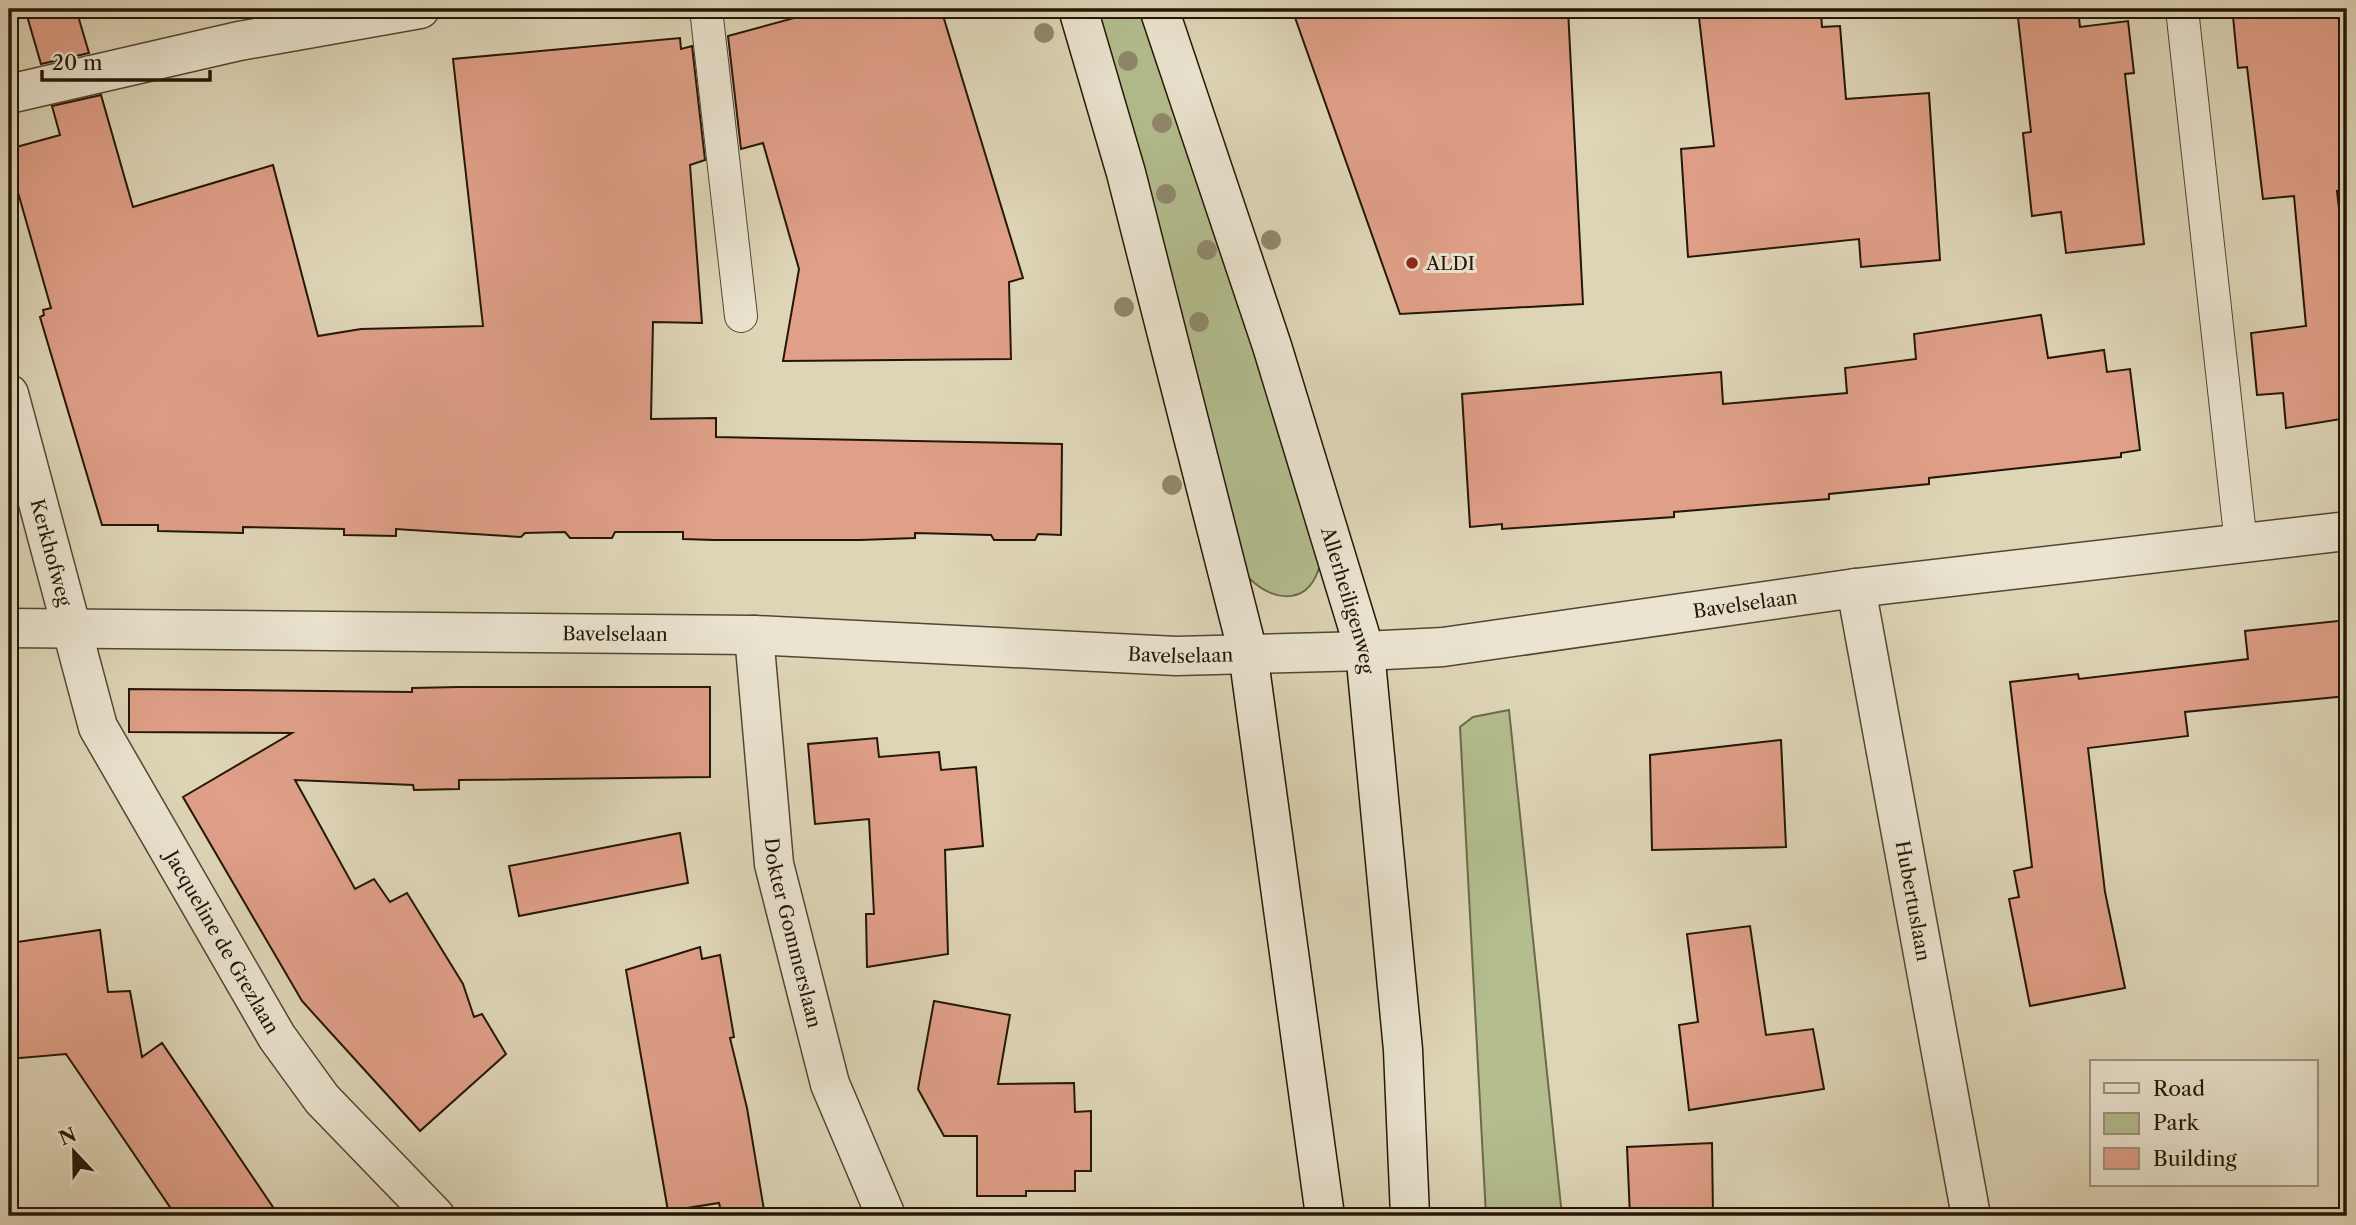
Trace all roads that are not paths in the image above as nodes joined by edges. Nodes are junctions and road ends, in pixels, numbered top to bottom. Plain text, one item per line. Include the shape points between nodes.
1 (421, 9) edge
2 (706, 9) edge
3 (1078, 9) edge
4 (1158, 9) edge
5 (2182, 9) edge
6 (9, 94) edge
7 (741, 316) dead end
8 (9, 394) edge
9 (2347, 531) edge
10 (2241, 544) junction
11 (1856, 588) junction
12 (9, 628) edge
13 (72, 630) junction
14 (754, 635) junction
15 (1365, 650) junction
16 (1248, 653) junction
17 (435, 1216) edge
18 (886, 1216) edge
19 (1325, 1216) edge
20 (1409, 1216) edge
21 (1971, 1216) edge

1 - 6 street via 239,41
2 - 7 lane
3 - 16 street via 1126,173
4 - 15 street, Allerheiligenweg via 1272,346
5 - 10 lane
8 - 13 street, Kerkhofweg
9 - 10 street, Bavelselaan
10 - 11 street, Bavelselaan
11 - 15 street, Bavelselaan via 1443,647
11 - 21 street, Hubertuslaan
12 - 13 street, Bavelselaan
13 - 14 street, Bavelselaan
13 - 17 street, Jacqueline de Grezlaan via 98,727 277,1037 322,1099
14 - 16 street, Bavelselaan via 1176,656
14 - 18 street, Dokter Gommerslaan via 774,864 830,1084
15 - 16 street, Bavelselaan
15 - 20 street, Allerheiligenweg via 1403,1050
16 - 19 street

